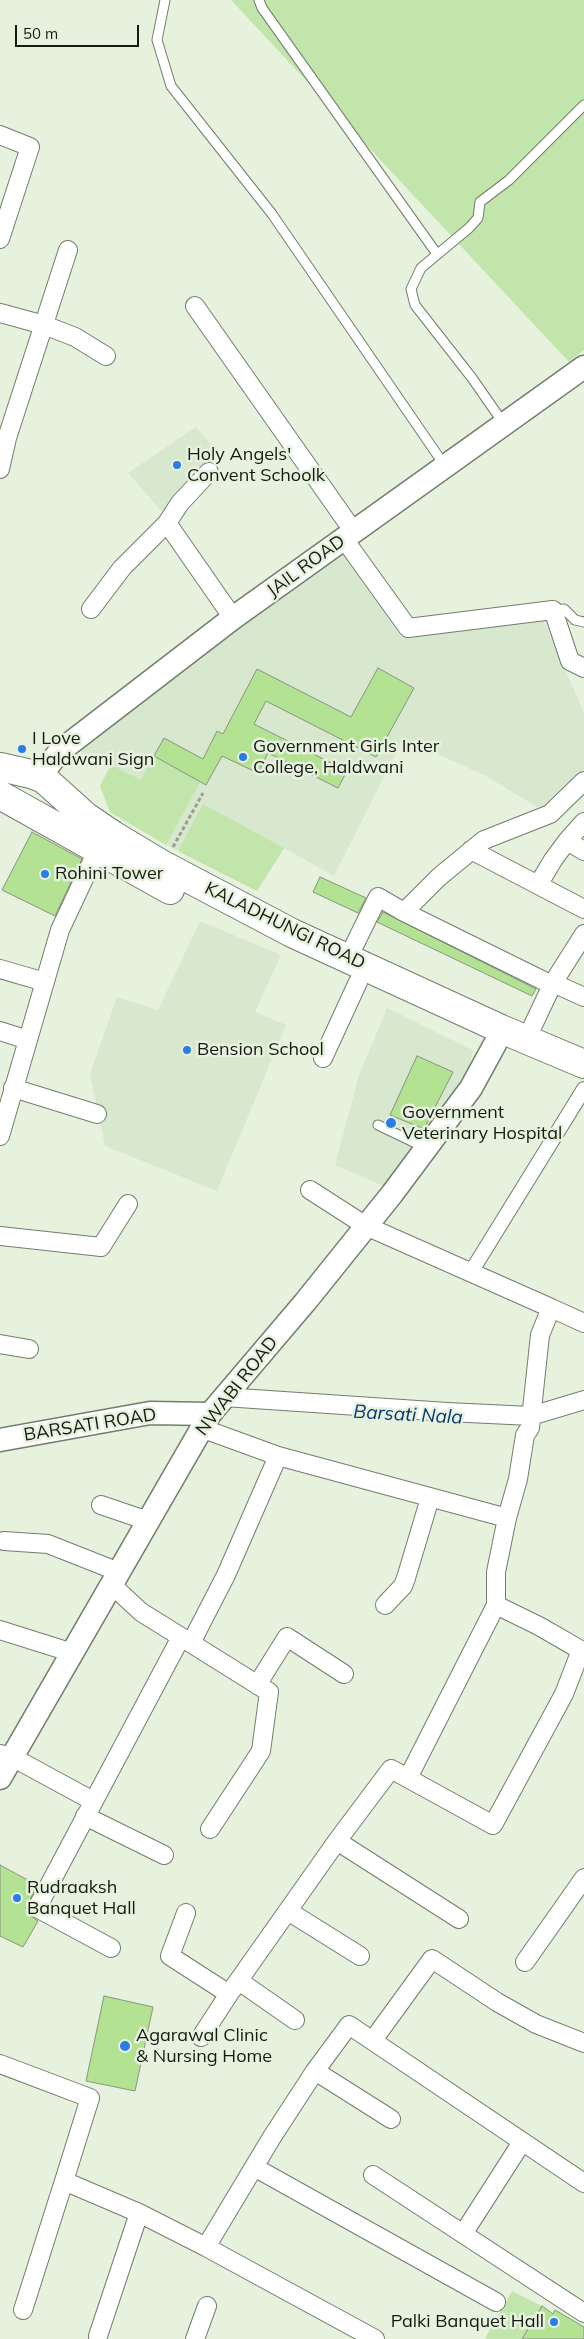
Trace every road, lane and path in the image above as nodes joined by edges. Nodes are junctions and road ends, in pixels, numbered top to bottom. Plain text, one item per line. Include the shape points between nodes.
1 (165, 0) edge
2 (259, 0) edge
3 (584, 105) edge
4 (0, 134) edge
5 (0, 239) edge
6 (68, 250) dead end
7 (437, 254) junction
8 (196, 306) dead end
9 (0, 312) edge
10 (44, 325) junction
11 (106, 356) dead end
12 (584, 367) edge
13 (504, 424) junction
14 (445, 467) junction
15 (0, 469) edge
16 (209, 472) dead end
17 (167, 523) junction
18 (349, 535) junction
19 (91, 609) dead end
20 (553, 610) junction
21 (233, 618) junction
22 (584, 622) edge
23 (584, 668) edge
24 (2, 771) edge
25 (584, 781) edge
26 (49, 784) junction
27 (203, 792) dead end
28 (0, 795) edge
29 (42, 819) junction
30 (584, 822) edge
31 (567, 841) junction
32 (471, 850) junction
33 (97, 851) junction
34 (584, 851) edge
35 (162, 865) junction
36 (538, 885) junction
37 (584, 909) edge
38 (404, 912) junction
39 (584, 934) edge
40 (0, 969) edge
41 (353, 970) junction
42 (45, 982) junction
43 (552, 984) junction
44 (584, 997) edge
45 (0, 1031) edge
46 (498, 1036) junction
47 (28, 1040) junction
48 (526, 1040) junction
49 (323, 1058) dead end
50 (584, 1064) edge
51 (584, 1081) edge
52 (13, 1088) junction
53 (584, 1089) edge
54 (97, 1114) dead end
55 (378, 1125) dead end
56 (0, 1136) edge
57 (426, 1148) junction
58 (310, 1190) dead end
59 (128, 1204) dead end
60 (366, 1226) junction
61 (0, 1236) edge
62 (471, 1272) junction
63 (551, 1308) junction
64 (584, 1323) edge
65 (0, 1344) edge
66 (29, 1349) dead end
67 (224, 1397) junction
68 (584, 1400) edge
69 (205, 1421) junction
70 (531, 1422) junction
71 (0, 1440) edge
72 (278, 1456) junction
73 (430, 1498) junction
74 (101, 1505) dead end
75 (507, 1518) junction
76 (148, 1522) junction
77 (4, 1541) dead end
78 (116, 1578) junction
79 (384, 1605) dead end
80 (496, 1605) junction
81 (0, 1630) edge
82 (186, 1640) junction
83 (582, 1651) edge
84 (73, 1653) junction
85 (344, 1674) dead end
86 (257, 1685) junction
87 (6, 1756) edge
88 (0, 1778) edge
89 (408, 1778) junction
90 (88, 1809) junction
91 (210, 1829) dead end
92 (337, 1841) junction
93 (164, 1855) dead end
94 (584, 1878) edge
95 (288, 1911) junction
96 (186, 1913) dead end
97 (459, 1919) dead end
98 (111, 1948) dead end
99 (360, 1956) dead end
100 (525, 1962) dead end
101 (234, 1988) junction
102 (295, 2020) dead end
103 (201, 2037) dead end
104 (373, 2040) junction
105 (584, 2043) edge
106 (0, 2064) edge
107 (315, 2071) junction
108 (391, 2119) dead end
109 (522, 2142) junction
110 (254, 2167) junction
111 (372, 2175) dead end
112 (64, 2181) junction
113 (584, 2182) edge
114 (139, 2213) junction
115 (463, 2234) junction
116 (206, 2247) junction
117 (496, 2302) dead end
118 (207, 2306) dead end
119 (23, 2310) dead end
120 (584, 2313) edge
121 (98, 2336) dead end
122 (195, 2339) edge
123 (375, 2339) edge

1 - 14 lane via 157,40 171,86 272,214
2 - 7 lane
3 - 7 lane via 509,180 480,202 478,218
4 - 5 street via 30,147
6 - 10 street
7 - 13 lane via 421,268 411,289 415,305
8 - 18 street
9 - 10 street
10 - 11 street via 75,337
10 - 15 street
12 - 13 street, JAIL ROAD
13 - 14 street, JAIL ROAD
14 - 18 street, JAIL ROAD
16 - 17 street via 180,503
17 - 19 street via 122,568
17 - 21 street
18 - 20 street via 408,628
18 - 21 street, JAIL ROAD
20 - 22 lane via 564,610 575,620
20 - 23 street via 570,661
21 - 26 street, JAIL ROAD via 60,752
24 - 26 main road, KALADHUNGI ROAD
25 - 32 street via 550,814 484,840
26 - 29 main road via 53,808
26 - 35 main road, KALADHUNGI ROAD via 85,816
27 - 35 path
28 - 29 main road, KALADHUNGI ROAD
29 - 33 main road, KALADHUNGI ROAD
30 - 31 street
31 - 34 street
31 - 36 street
32 - 36 street
32 - 38 street
33 - 41 main road, KALADHUNGI ROAD via 234,924
33 - 42 street via 60,930
35 - 41 main road, KALADHUNGI ROAD via 292,933
36 - 37 street
38 - 41 street via 378,897
38 - 43 street
39 - 43 street
40 - 42 street
41 - 46 main road, KALADHUNGI ROAD
41 - 49 street
42 - 47 street
43 - 44 street
43 - 48 street
45 - 47 street
46 - 48 main road, KALADHUNGI ROAD
46 - 51 main road, KALADHUNGI ROAD
46 - 57 street, NWABI ROAD via 471,1088
47 - 52 street
48 - 50 main road, KALADHUNGI ROAD
52 - 54 street
52 - 56 street
53 - 62 street
55 - 57 lane
57 - 60 street, NWABI ROAD
58 - 60 street
59 - 61 street via 101,1247
60 - 62 street
60 - 67 street, NWABI ROAD
62 - 63 street
63 - 64 street
63 - 70 street via 540,1335
65 - 66 street
67 - 69 street, NWABI ROAD
67 - 70 street
68 - 70 street
69 - 71 street, BARSATI ROAD via 150,1413
69 - 72 street
69 - 76 street, NWABI ROAD
70 - 75 street via 525,1435
72 - 73 street
72 - 82 street via 226,1575
73 - 75 street
73 - 79 street via 406,1578
74 - 76 street
75 - 80 street via 496,1572
76 - 78 street, NWABI ROAD
77 - 78 street via 48,1544
78 - 82 street via 140,1612
78 - 84 street, NWABI ROAD
80 - 83 street
80 - 89 street
81 - 84 street
82 - 86 street
82 - 90 street
83 - 89 street via 564,1694 493,1825
84 - 87 street, NWABI ROAD
85 - 86 street via 288,1637
86 - 91 street via 269,1692 261,1751
87 - 88 street, NWABI ROAD
87 - 90 street
89 - 92 street via 391,1769
90 - 93 street
90 - 98 street via 36,1908
92 - 95 street
92 - 97 street
94 - 100 street
95 - 99 street
95 - 101 street
96 - 101 street via 170,1956
101 - 102 street
101 - 103 street
104 - 105 street via 432,1960 536,2024
104 - 107 street via 348,2025
104 - 109 street
106 - 112 street via 90,2098
107 - 108 street
107 - 110 street
109 - 113 street
109 - 115 street
110 - 116 street
110 - 117 street
111 - 115 street
112 - 114 street
112 - 119 street
114 - 116 street
114 - 121 street
115 - 120 street
116 - 123 street
118 - 122 street

